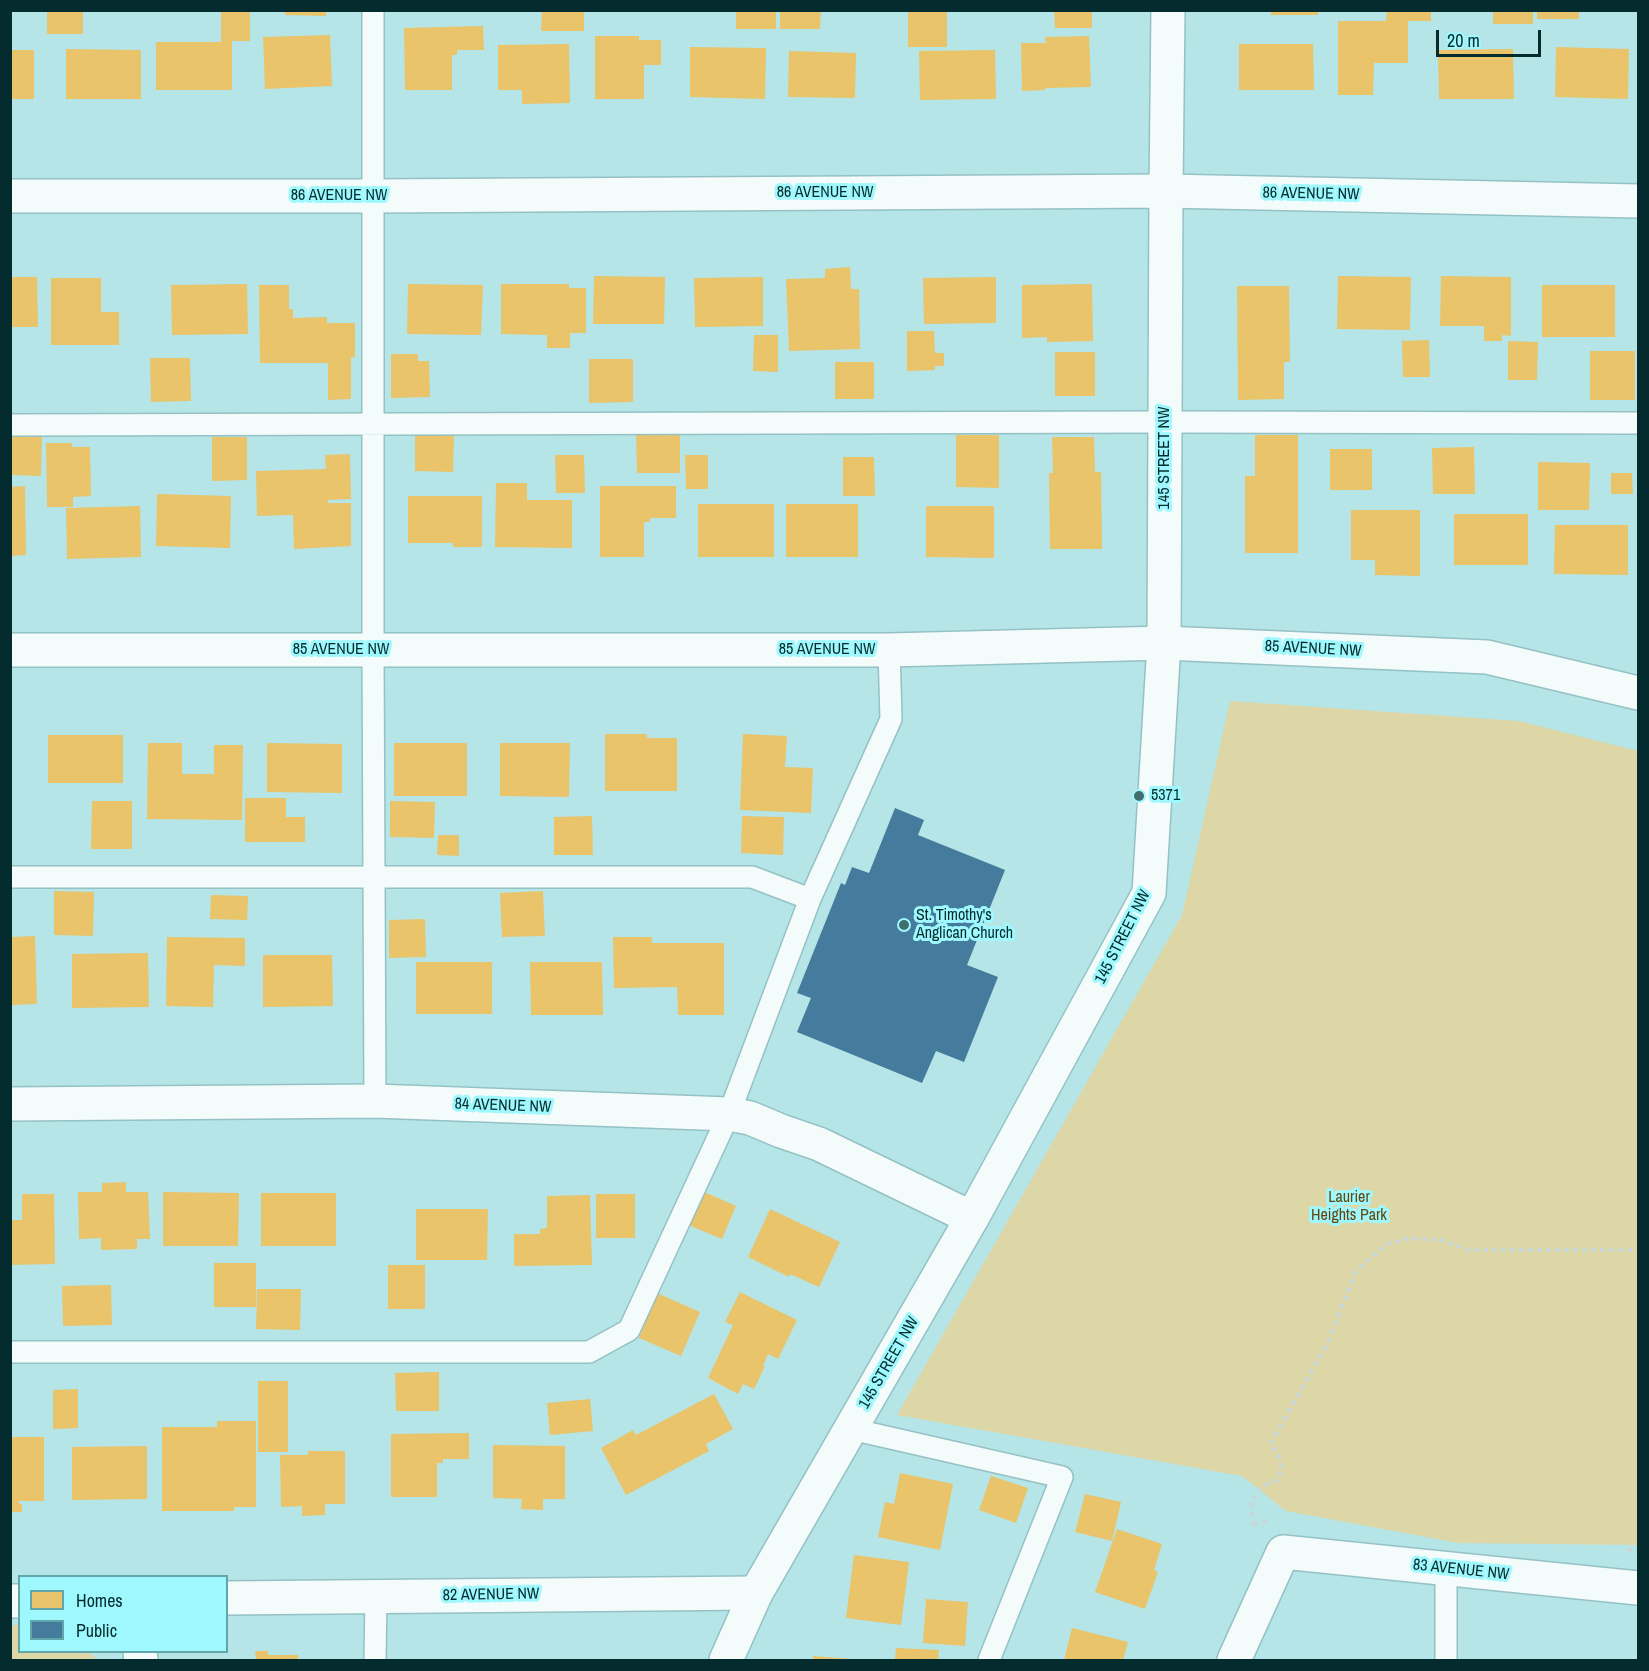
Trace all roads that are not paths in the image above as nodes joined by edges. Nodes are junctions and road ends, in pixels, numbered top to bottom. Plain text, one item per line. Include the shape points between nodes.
1 (373, 10) edge
2 (1168, 10) edge
3 (1166, 191) junction
4 (10, 196) edge
5 (374, 196) junction
6 (1638, 201) edge
7 (1165, 422) junction
8 (1638, 423) edge
9 (374, 424) junction
10 (10, 425) edge
11 (1164, 643) junction
12 (10, 650) edge
13 (373, 650) junction
14 (889, 650) junction
15 (1638, 693) edge
16 (10, 877) edge
17 (374, 877) junction
18 (810, 899) junction
19 (375, 1101) junction
20 (10, 1104) edge
21 (729, 1114) junction
22 (972, 1218) junction
23 (10, 1352) edge
24 (851, 1428) junction
25 (1446, 1569) junction
26 (1638, 1588) edge
27 (756, 1593) junction
28 (376, 1597) junction
29 (228, 1598) edge
30 (375, 1660) edge
31 (726, 1660) edge
32 (989, 1660) edge
33 (1234, 1660) edge
34 (1446, 1660) edge

1 - 5 lane
2 - 3 street, 145 STREET NW
3 - 5 street, 86 AVENUE NW
3 - 6 street, 86 AVENUE NW
3 - 7 street, 145 STREET NW
4 - 5 street, 86 AVENUE NW
5 - 9 lane
7 - 8 lane
7 - 9 lane
7 - 11 street, 145 STREET NW
9 - 10 lane
9 - 13 lane
11 - 14 street, 85 AVENUE NW
11 - 15 street, 85 AVENUE NW via 1487,657
11 - 22 street, 145 STREET NW via 1149,893
12 - 13 street, 85 AVENUE NW
13 - 14 street, 85 AVENUE NW
13 - 17 lane
14 - 18 lane via 891,719
16 - 17 lane
17 - 18 lane via 752,877
17 - 19 lane
18 - 21 lane
19 - 20 street, 84 AVENUE NW
19 - 21 street, 84 AVENUE NW
21 - 22 street, 84 AVENUE NW via 819,1144
21 - 23 lane via 628,1330 589,1352
22 - 24 street, 145 STREET NW
24 - 27 street, 145 STREET NW
24 - 32 lane via 1062,1477
25 - 26 street, 83 AVENUE NW
25 - 33 street, 83 AVENUE NW via 1283,1552
25 - 34 lane
27 - 28 street, 82 AVENUE NW
27 - 31 street, 145 STREET NW
28 - 29 street, 82 AVENUE NW
28 - 30 lane

